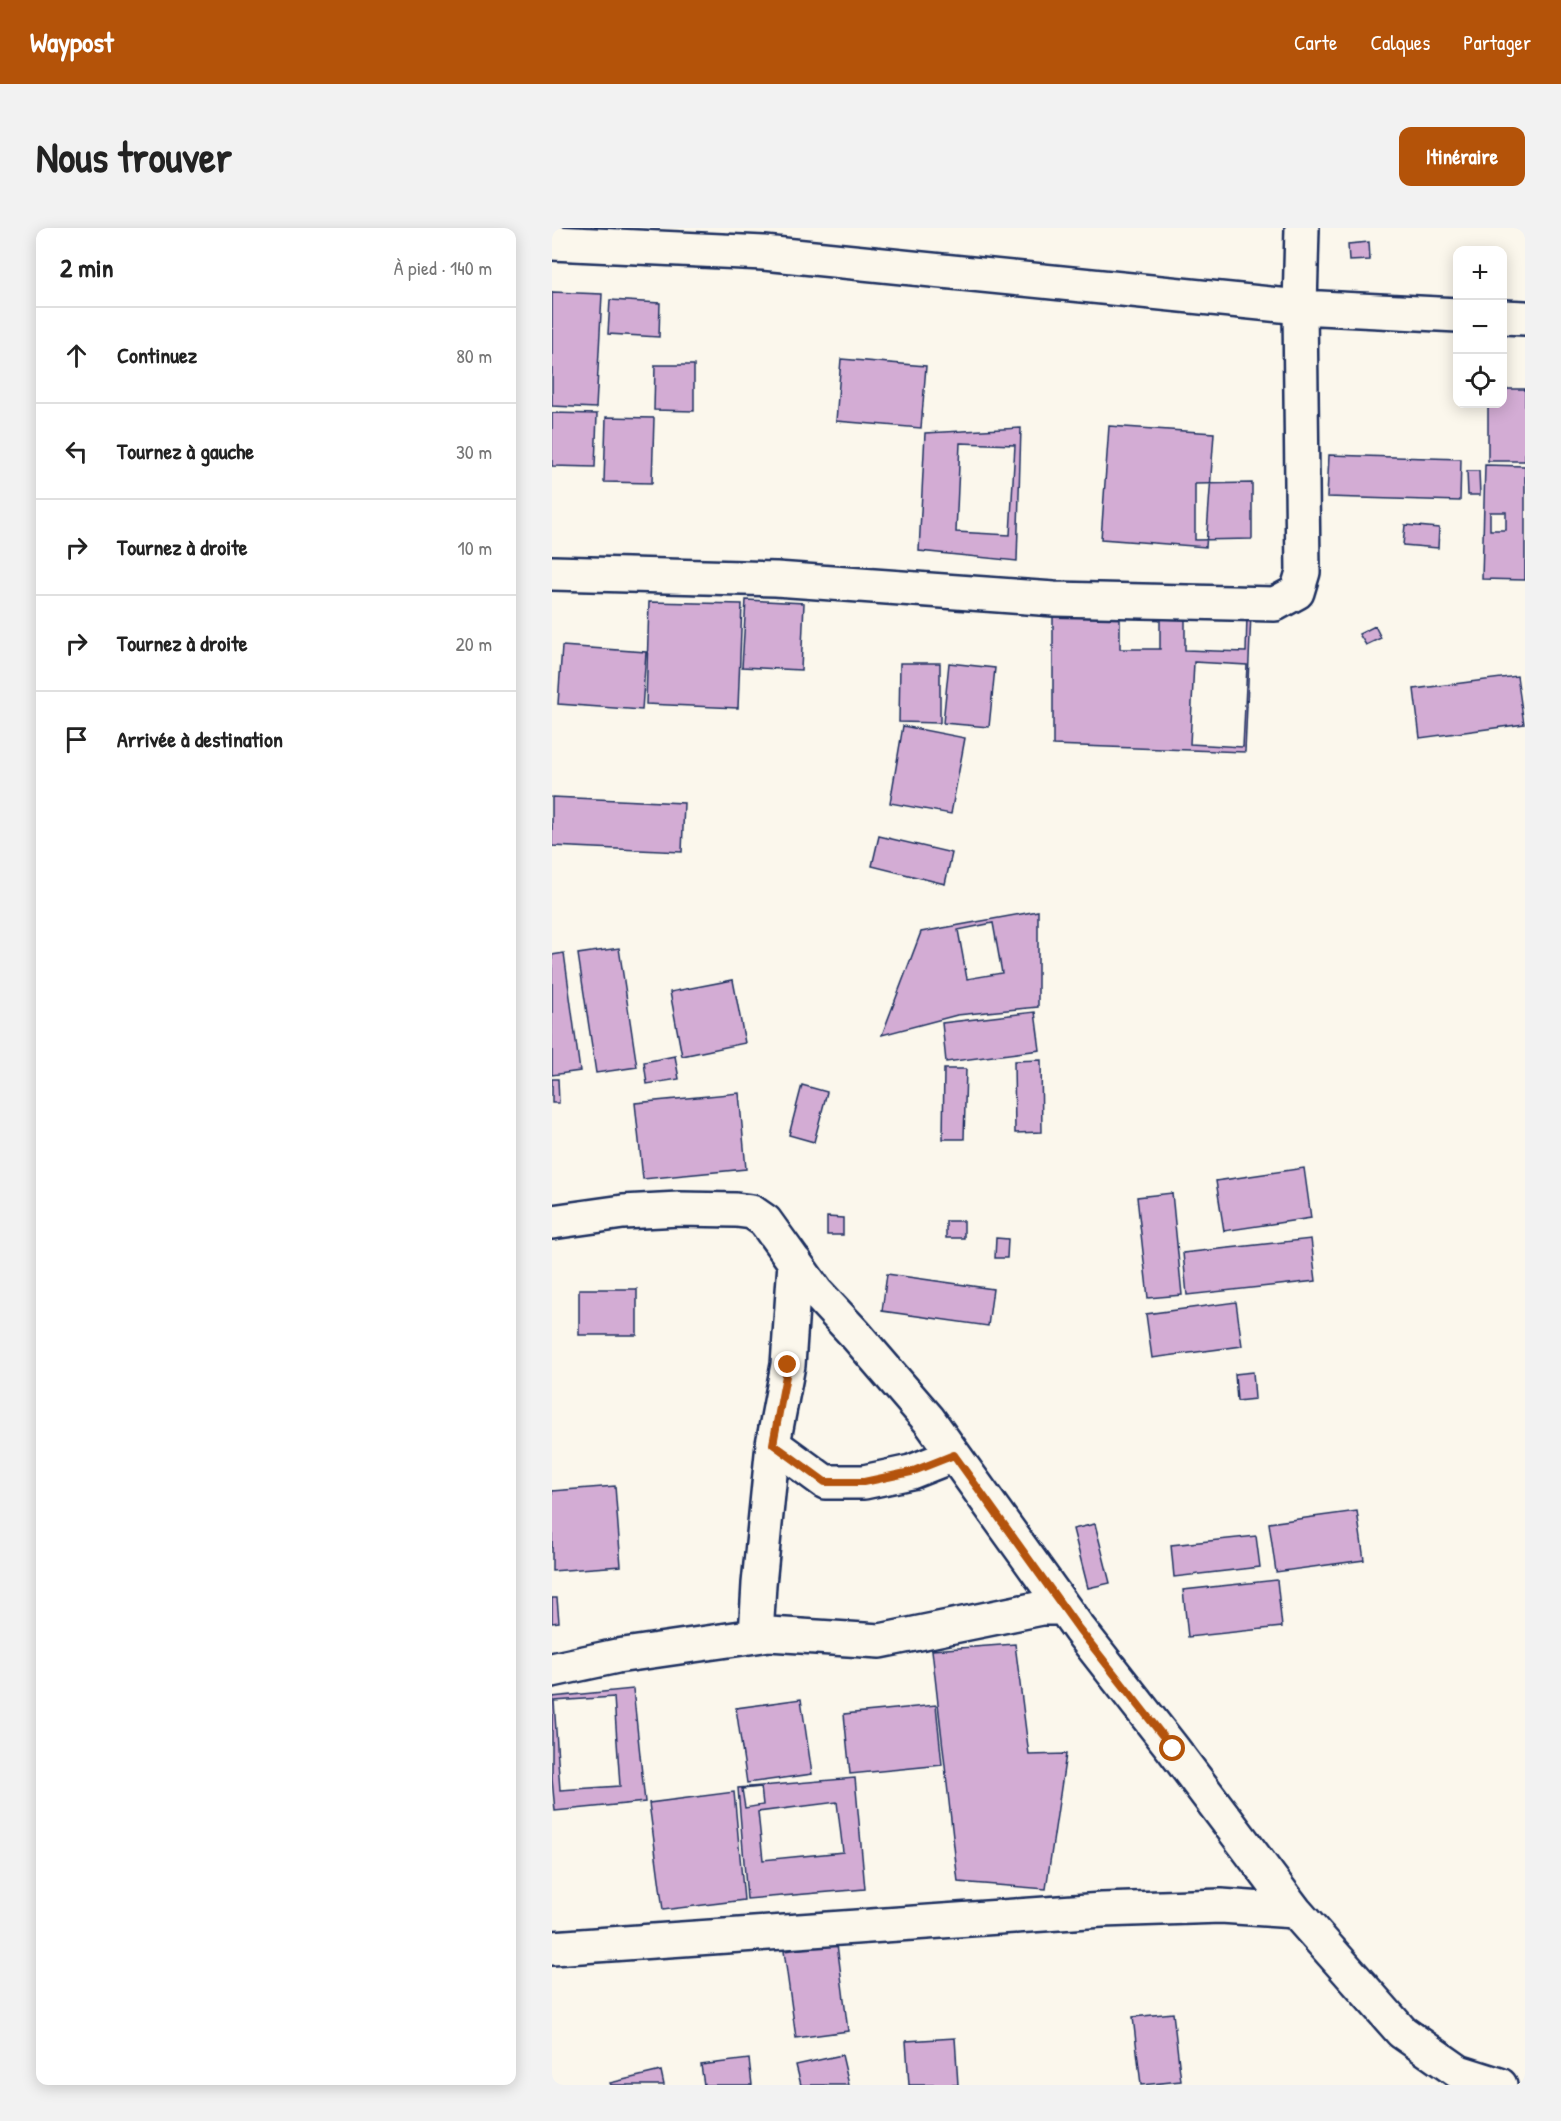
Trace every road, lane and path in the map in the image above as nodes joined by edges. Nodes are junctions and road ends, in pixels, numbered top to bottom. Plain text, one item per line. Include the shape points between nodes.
1 (1302, 228) edge
2 (552, 243) edge
3 (1300, 307) junction
4 (1453, 315) edge
5 (1507, 317) edge
6 (1525, 318) edge
7 (552, 573) edge
8 (552, 1222) edge
9 (795, 1262) junction
10 (773, 1444) junction
11 (954, 1455) junction
12 (1064, 1608) junction
13 (756, 1636) junction
14 (552, 1670) edge
15 (1295, 1911) junction
16 (552, 1948) edge
17 (1500, 2085) edge

1 - 3 street
2 - 3 street via 764,253
3 - 4 street
3 - 7 street via 1303,572 1297,592 1275,604 1054,598 776,579
5 - 6 street
8 - 9 street via 623,1212 736,1209 752,1212 765,1221
9 - 10 street via 788,1365
9 - 11 street
10 - 11 street via 825,1482 864,1482 911,1472
10 - 13 street
11 - 12 street
12 - 13 street via 1042,1608 880,1641
12 - 15 street
13 - 14 street via 617,1656
15 - 16 street via 1221,1906 1102,1910
15 - 17 street via 1402,2032 1459,2072

